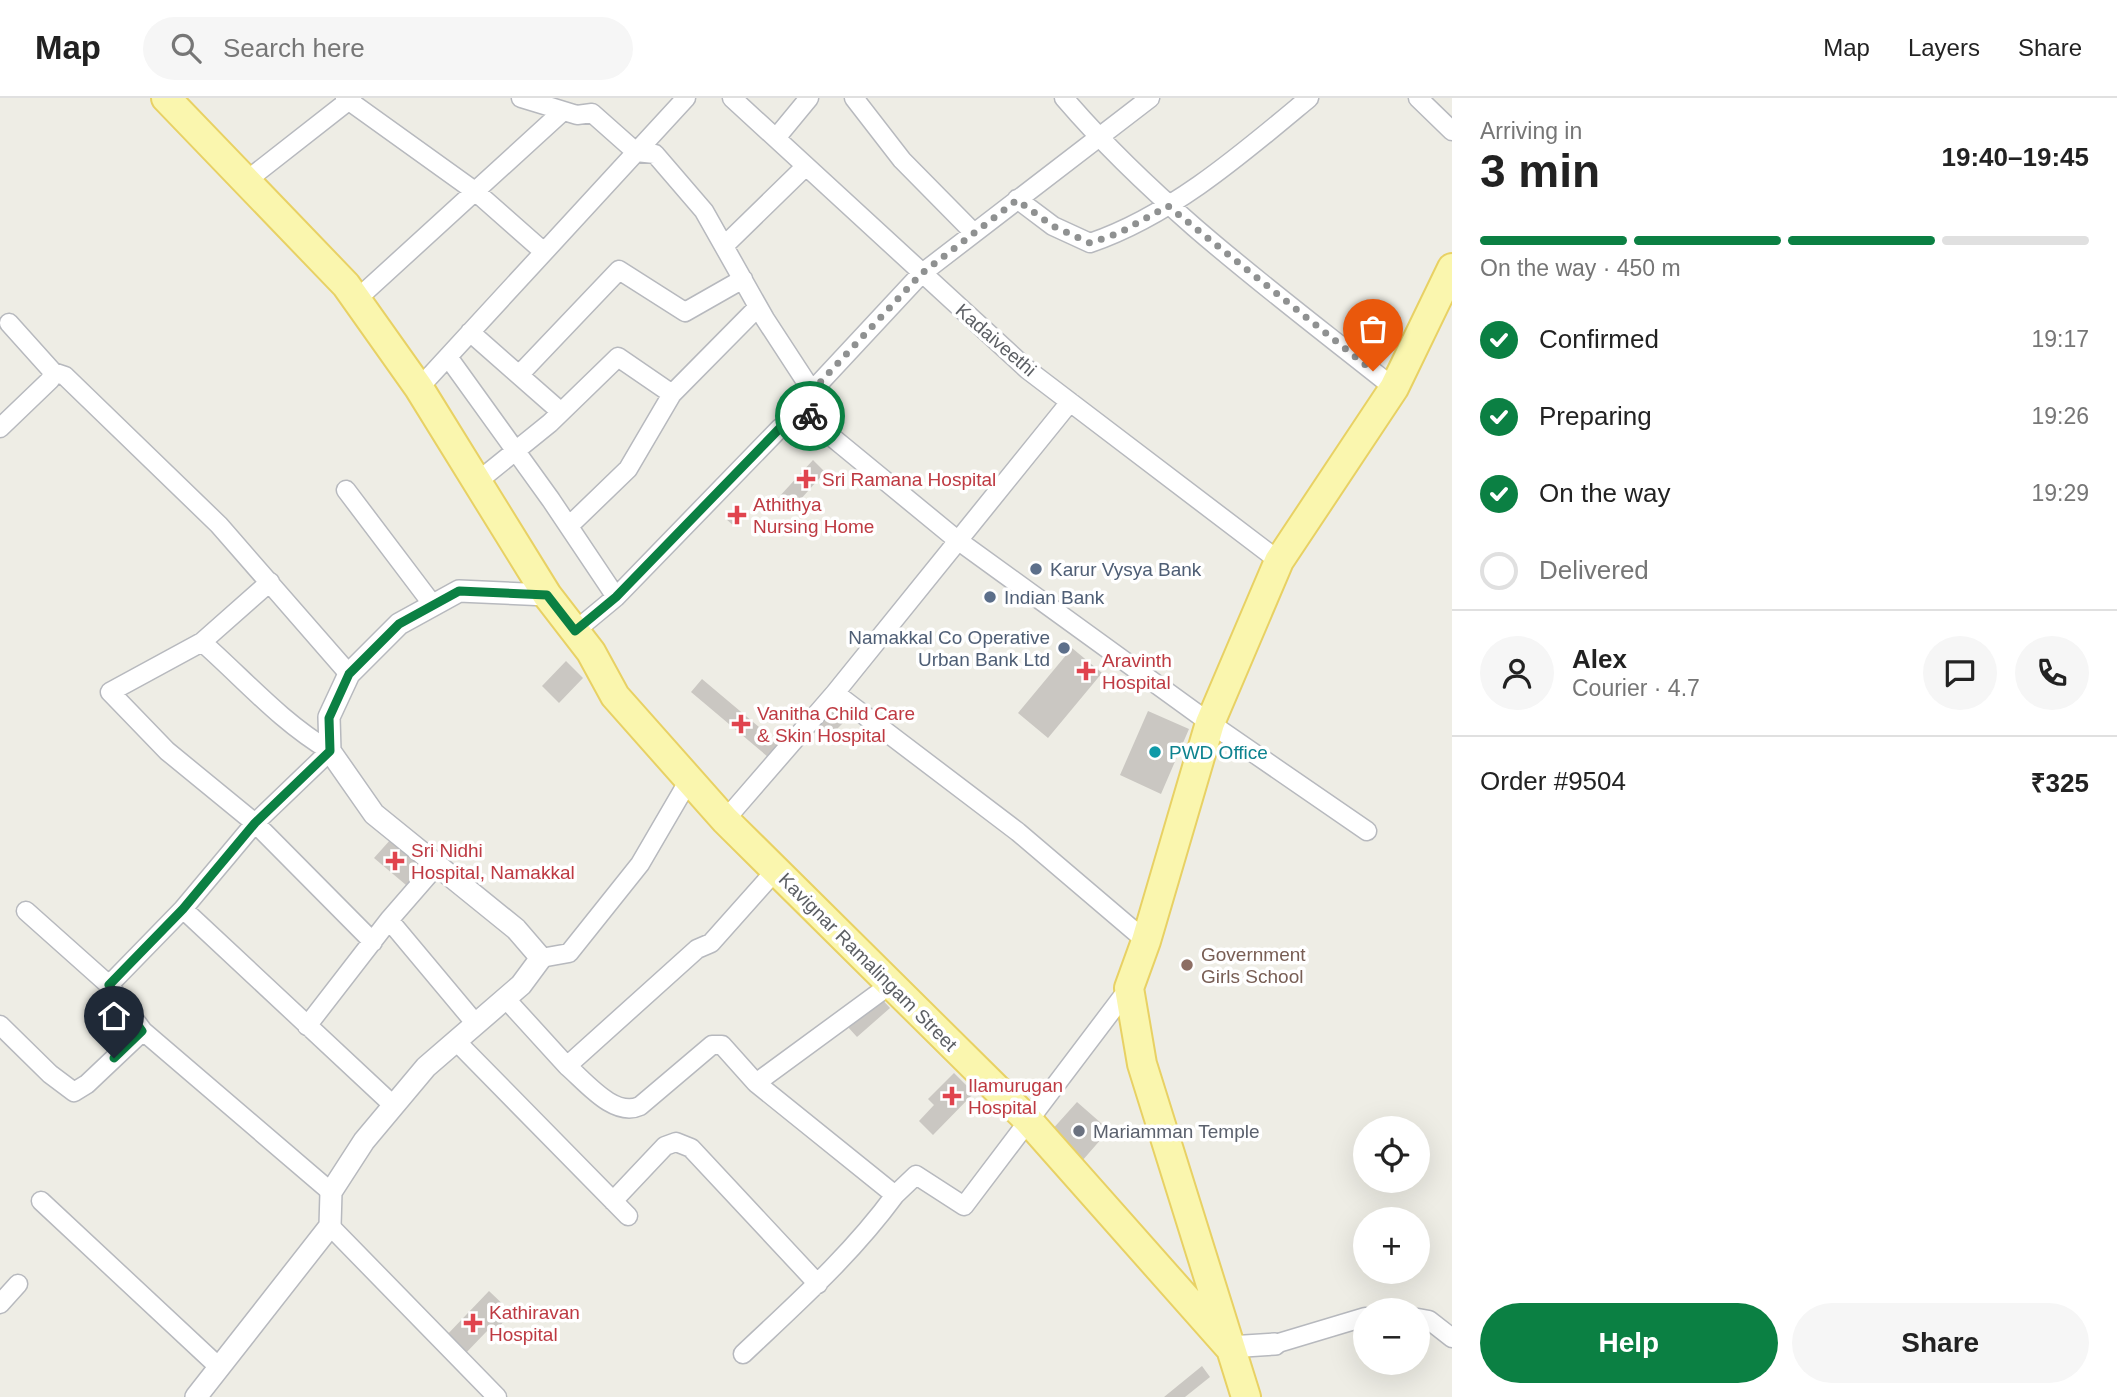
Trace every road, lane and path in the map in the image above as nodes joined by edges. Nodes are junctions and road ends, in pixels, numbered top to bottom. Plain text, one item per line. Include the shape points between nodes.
1 (166, 98) edge
2 (521, 98) edge
3 (592, 98) edge
4 (686, 98) edge
5 (732, 98) edge
6 (808, 98) edge
7 (855, 98) edge
8 (1064, 98) edge
9 (1150, 98) edge
10 (1308, 98) edge
11 (1418, 98) edge
12 (348, 99) edge
13 (570, 113) junction
14 (1452, 131) edge
15 (776, 138) junction
16 (1098, 138) junction
17 (636, 152) junction
18 (806, 166) junction
19 (246, 181) junction
20 (476, 192) junction
21 (1017, 200) junction
22 (1168, 206) junction
23 (974, 233) junction
24 (724, 246) junction
25 (544, 252) junction
26 (1452, 268) edge
27 (921, 274) junction
28 (743, 279) junction
29 (356, 300) junction
30 (758, 307) junction
31 (9, 323) dead end
32 (470, 332) junction
33 (447, 357) junction
34 (53, 372) junction
35 (519, 375) junction
36 (419, 388) junction
37 (1394, 388) junction
38 (812, 391) junction
39 (671, 394) junction
40 (1070, 402) junction
41 (561, 412) junction
42 (810, 419) junction
43 (0, 428) edge
44 (514, 452) junction
45 (477, 482) junction
46 (346, 490) dead end
47 (569, 527) junction
48 (956, 539) junction
49 (1279, 561) junction
50 (270, 582) junction
51 (547, 595) junction
52 (616, 597) junction
53 (433, 605) junction
54 (575, 631) junction
55 (202, 642) junction
56 (349, 674) junction
57 (835, 693) junction
58 (1210, 723) junction
59 (330, 751) junction
60 (688, 780) junction
61 (725, 820) junction
62 (255, 823) junction
63 (1367, 831) dead end
64 (436, 866) junction
65 (776, 870) junction
66 (183, 909) junction
67 (26, 911) dead end
68 (389, 920) junction
69 (1146, 941) junction
70 (373, 942) junction
71 (541, 958) junction
72 (891, 984) junction
73 (109, 985) junction
74 (1129, 988) junction
75 (505, 998) junction
76 (476, 1024) junction
77 (0, 1025) edge
78 (307, 1026) junction
79 (142, 1031) junction
80 (456, 1041) junction
81 (567, 1066) junction
82 (756, 1083) junction
83 (394, 1106) junction
84 (1027, 1119) junction
85 (331, 1192) junction
86 (895, 1195) junction
87 (41, 1201) dead end
88 (613, 1202) junction
89 (628, 1216) dead end
90 (330, 1226) junction
91 (18, 1284) dead end
92 (818, 1284) junction
93 (0, 1304) edge
94 (1353, 1321) edge
95 (1430, 1321) edge
96 (1452, 1338) edge
97 (1275, 1344) joint
98 (1229, 1348) junction
99 (743, 1354) dead end
100 (220, 1368) junction
101 (196, 1397) edge
102 (497, 1397) edge
103 (1246, 1397) edge

1 - 19 main road, Kavignar Ramalingam Street
2 - 13 street
3 - 13 street
4 - 17 street
5 - 15 street, Kadaiveethi
6 - 15 street
7 - 23 street via 902,160
8 - 16 street
9 - 16 street
10 - 22 street
11 - 14 street
12 - 19 street
12 - 20 street
13 - 17 street via 592,113
13 - 20 street
15 - 18 street, Kadaiveethi
16 - 21 street
16 - 22 street
17 - 24 street via 655,155 704,211
17 - 25 street
18 - 24 street
18 - 27 street, Kadaiveethi
19 - 29 main road, Kavignar Ramalingam Street
20 - 25 street
20 - 29 street
21 - 22 street via 1053,226 1090,243
21 - 23 street
22 - 37 street
23 - 27 street
24 - 28 street
25 - 32 street
26 - 37 main road
27 - 38 street
27 - 40 street, Kadaiveethi
28 - 30 street
28 - 35 street via 685,312 619,270
29 - 36 main road, Kavignar Ramalingam Street
30 - 38 street
30 - 39 street
31 - 34 street
32 - 33 street
32 - 35 street
33 - 36 street
33 - 44 street
34 - 43 street
34 - 50 street via 65,376 219,525
35 - 41 street
36 - 45 main road, Kavignar Ramalingam Street
37 - 49 main road
38 - 42 street
39 - 41 street via 618,357
39 - 47 street via 628,468
40 - 48 street
40 - 49 street, Kadaiveethi
41 - 44 street
42 - 48 street
42 - 52 street via 780,428
44 - 45 street
44 - 47 street
45 - 51 main road, Kavignar Ramalingam Street
46 - 53 street
47 - 52 street
48 - 57 street
48 - 58 street
49 - 58 main road
50 - 55 street
50 - 56 street
51 - 53 street via 459,591
51 - 54 main road, Kavignar Ramalingam Street
52 - 54 street
53 - 56 street via 399,624
54 - 60 main road, Kavignar Ramalingam Street via 615,696
55 - 59 street via 277,715
55 - 62 street via 110,692 167,751
56 - 59 street via 329,718
57 - 61 street
57 - 69 street via 1018,832
58 - 63 street
58 - 69 main road
59 - 62 street
59 - 64 street via 374,814
60 - 61 main road, Kavignar Ramalingam Street
60 - 71 street via 640,864 569,953
61 - 65 main road, Kavignar Ramalingam Street
62 - 66 street
62 - 70 street
64 - 68 street
64 - 71 street via 516,929
65 - 72 main road, Kavignar Ramalingam Street
65 - 81 street via 711,943 697,949
66 - 73 street
66 - 78 street
67 - 73 street
68 - 70 street
68 - 76 street
69 - 74 main road
70 - 78 street
71 - 75 street
72 - 82 street
72 - 84 main road, Kavignar Ramalingam Street
73 - 79 street
74 - 84 street
74 - 98 main road via 1142,1064
75 - 76 street
75 - 81 street
76 - 80 street
77 - 79 street via 74,1092
78 - 83 street
79 - 85 street
80 - 83 street via 426,1067
80 - 88 street
81 - 82 street via 618,1108 631,1110 712,1045 722,1045
82 - 86 street
83 - 85 street
84 - 86 street via 964,1206 916,1175
84 - 98 main road, Kavignar Ramalingam Street
85 - 90 street
86 - 92 street via 870,1230
87 - 100 street
88 - 89 street
88 - 92 street via 665,1146 676,1142 691,1148
90 - 100 street
90 - 102 street
91 - 93 street
92 - 99 street
94 - 97 street
95 - 96 street
97 - 98 street
98 - 103 main road
100 - 101 street

